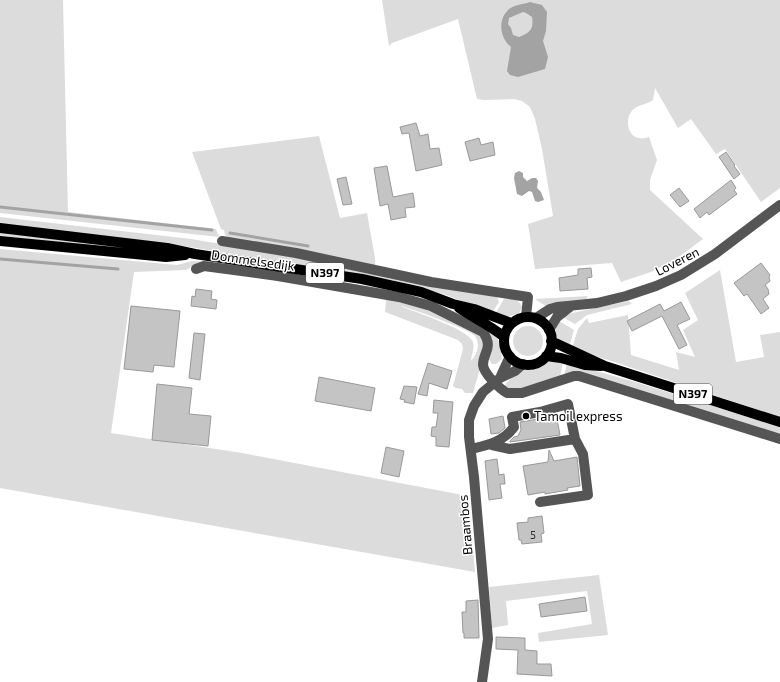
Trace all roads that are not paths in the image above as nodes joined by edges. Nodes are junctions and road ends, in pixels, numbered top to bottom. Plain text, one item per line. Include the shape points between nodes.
1 (780, 205) edge
2 (0, 228) edge
3 (0, 241) edge
4 (222, 242) dead end
5 (195, 254) junction
6 (196, 269) dead end
7 (453, 304) junction
8 (571, 306) junction
9 (531, 318) junction
10 (512, 323) junction
11 (549, 330) junction
12 (504, 337) junction
13 (551, 341) junction
14 (510, 356) junction
15 (546, 356) junction
16 (523, 364) junction
17 (605, 366) junction
18 (497, 380) junction
19 (780, 422) edge
20 (575, 439) junction
21 (780, 439) edge
22 (492, 445) junction
23 (471, 449) junction
24 (540, 502) dead end
25 (482, 682) edge

1 - 8 street, Loveren via 715,254 681,275 626,296
2 - 5 main road, Dommelsedijk / N397 via 167,248
3 - 5 main road, Dommelsedijk / N397 via 166,257
4 - 9 street, Dommelsedijk via 296,253 431,282 528,297
5 - 7 main road, Dommelsedijk / N397 via 362,279 421,292
6 - 18 street, Dommelsedijk via 204,266 278,276 365,290 430,306 483,332 488,345 483,365 486,373
7 - 10 main road, Dommelsedijk / N397
7 - 12 main road, Dommelsedijk / N397
8 - 9 street, Loveren via 550,309
8 - 11 street via 558,317
9 - 10 main road via 521,318
9 - 11 main road via 541,321
10 - 12 main road
11 - 13 main road
12 - 14 main road via 506,350
13 - 15 main road
13 - 17 main road, N397
14 - 16 main road
14 - 18 street, Braambos
15 - 16 main road via 536,363
15 - 17 main road, N397 via 585,365
16 - 18 street, Braambos
17 - 19 main road, N397
18 - 21 street, Dommelsedijk via 505,392 516,394 579,376
18 - 23 street, Braambos via 479,396 472,410 469,425
20 - 22 street via 510,449
20 - 22 street via 568,404 512,417 514,427 509,434
20 - 24 street via 583,454 588,495
22 - 23 street
23 - 25 street, Braambos via 488,639

